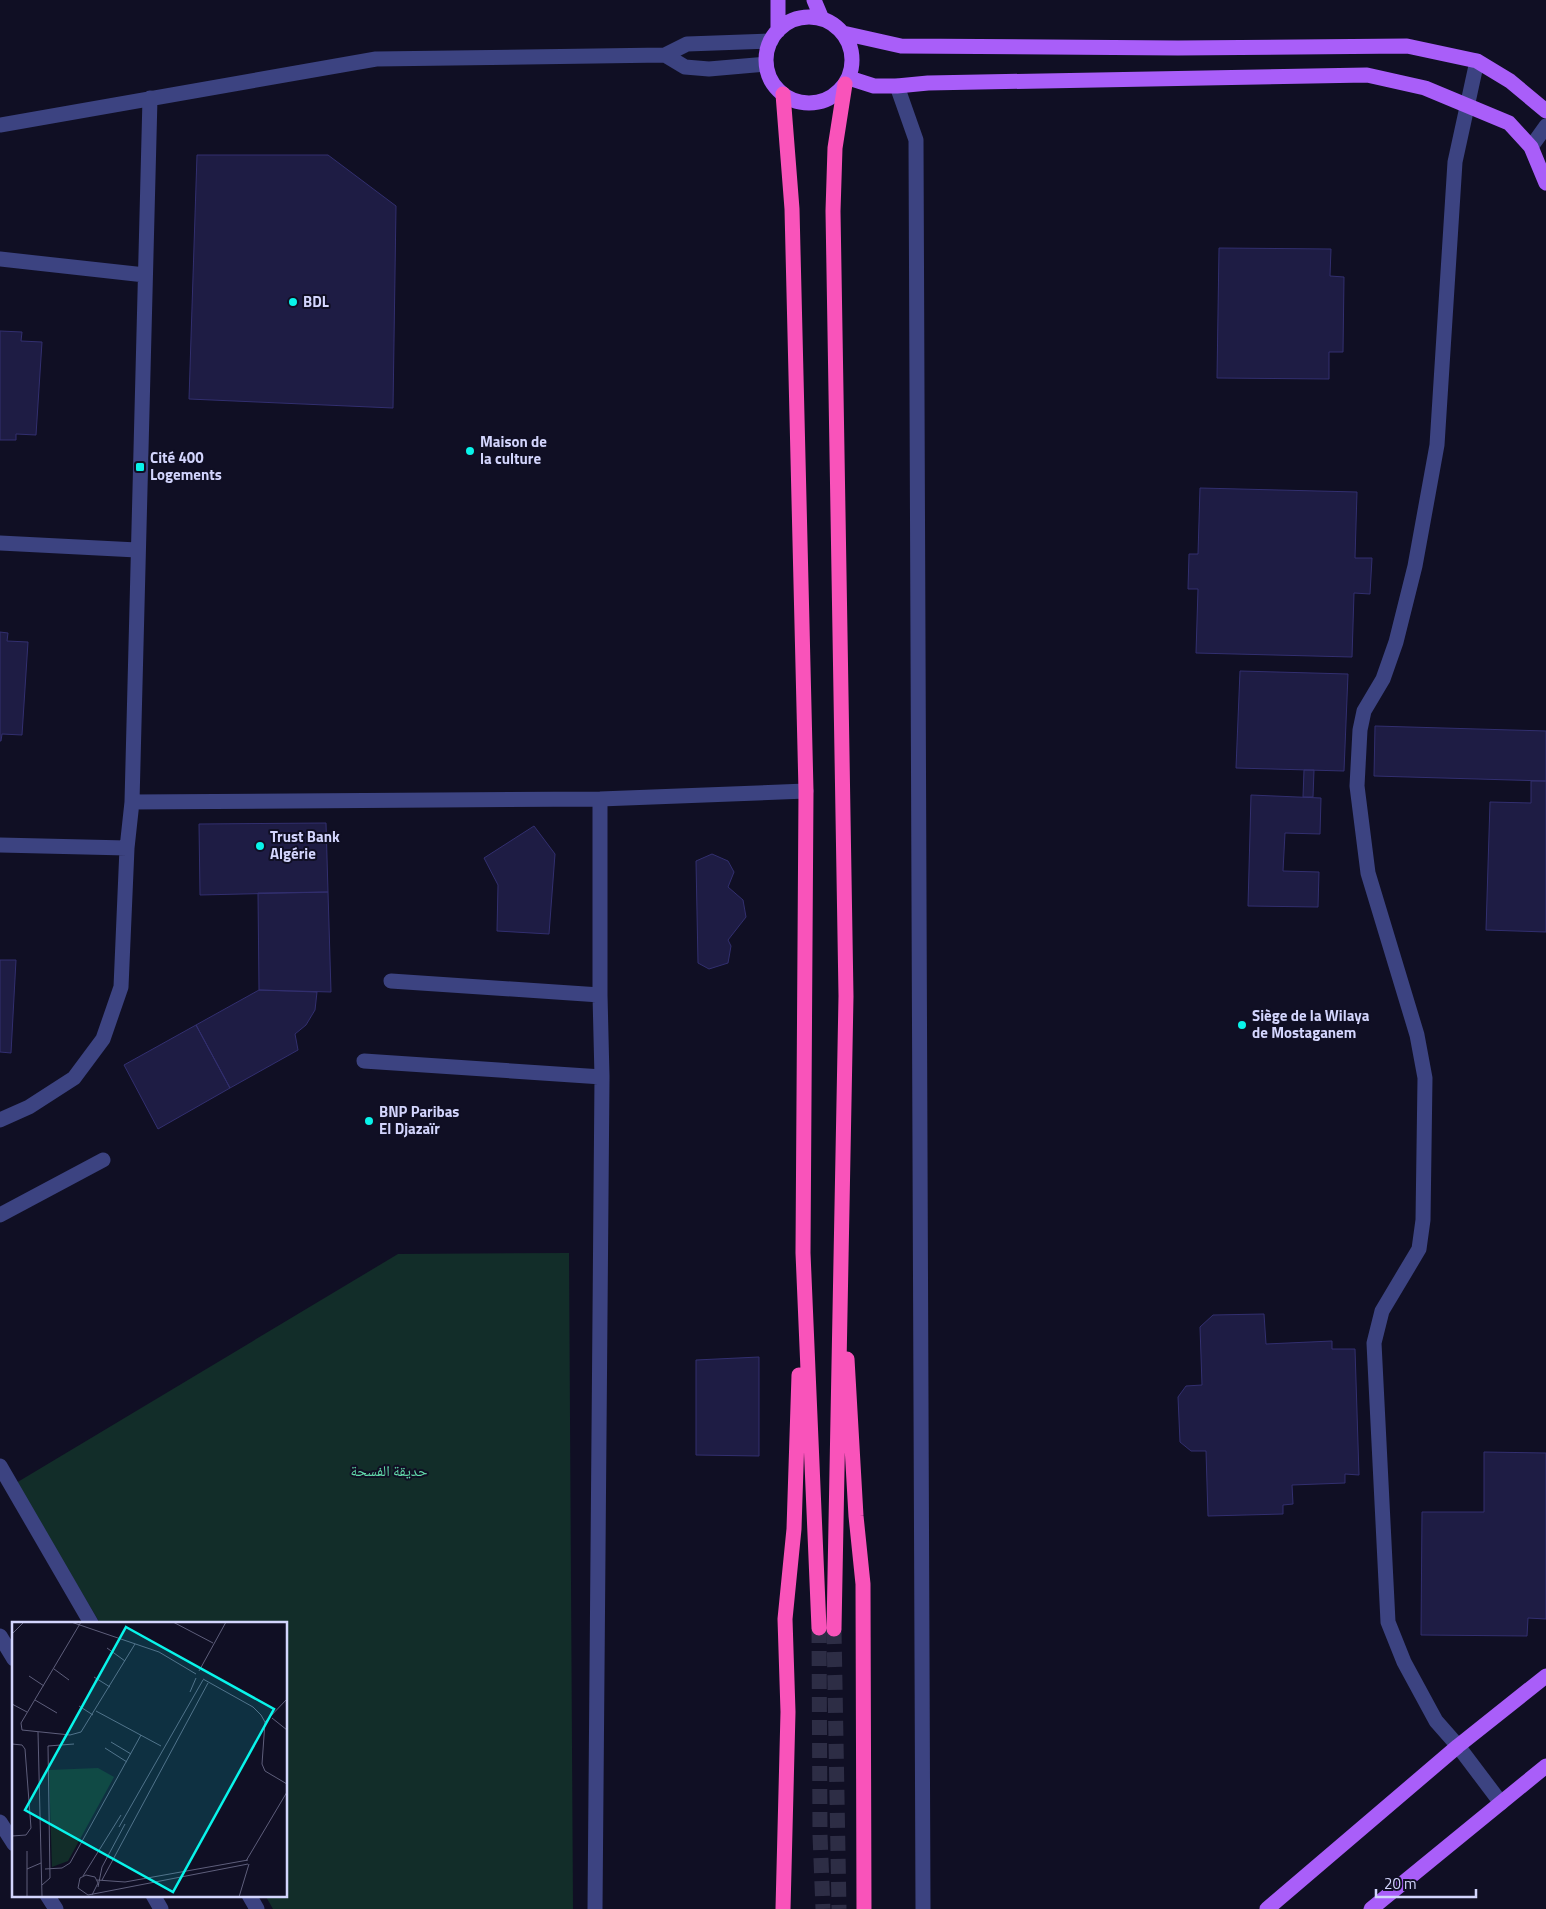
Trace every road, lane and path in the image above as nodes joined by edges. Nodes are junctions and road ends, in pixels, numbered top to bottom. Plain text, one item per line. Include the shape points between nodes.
1 (778, 0) edge
2 (814, 0) edge
3 (822, 19) junction
4 (843, 33) junction
5 (774, 36) junction
6 (665, 56) junction
7 (1477, 60) junction
8 (766, 64) junction
9 (847, 81) junction
10 (897, 86) junction
11 (783, 94) junction
12 (150, 98) junction
13 (1468, 105) junction
14 (1546, 111) edge
15 (0, 125) edge
16 (1546, 126) edge
17 (1532, 147) junction
18 (1546, 182) edge
19 (0, 260) edge
20 (145, 275) junction
21 (0, 543) edge
22 (137, 550) junction
23 (806, 791) junction
24 (600, 800) junction
25 (132, 802) junction
26 (0, 845) edge
27 (127, 848) junction
28 (391, 981) dead end
29 (600, 995) junction
30 (364, 1061) dead end
31 (602, 1077) junction
32 (0, 1120) edge
33 (103, 1160) dead end
34 (0, 1214) edge
35 (840, 1245) junction
36 (803, 1253) junction
37 (0, 1466) edge
38 (90, 1622) edge
39 (0, 1636) edge
40 (12, 1656) edge
41 (1546, 1676) edge
42 (1458, 1746) junction
43 (1546, 1766) edge
44 (1501, 1802) junction
45 (0, 1822) edge
46 (12, 1841) edge
47 (48, 1896) edge
48 (154, 1896) edge
49 (250, 1896) edge
50 (56, 1909) edge
51 (161, 1909) edge
52 (257, 1909) edge
53 (595, 1909) edge
54 (783, 1909) edge
55 (864, 1909) edge
56 (923, 1909) edge
57 (1266, 1909) edge
58 (1370, 1909) edge

1 - 5 main road
2 - 3 main road
3 - 4 main road
3 - 5 main road via 798,18 787,23
4 - 7 main road via 901,46 1407,46
4 - 9 main road via 852,55
5 - 6 street via 687,44
5 - 8 main road
6 - 8 street via 685,67 709,69
6 - 12 street via 376,59
7 - 13 street
7 - 14 main road via 1510,81
8 - 11 main road via 769,76
9 - 10 main road
9 - 11 main road via 828,99 816,102 805,103
9 - 35 highway via 835,148 833,211 846,996
10 - 13 main road via 1368,75 1425,88
10 - 56 street via 916,140
11 - 23 highway via 792,209
12 - 15 street
12 - 20 street
13 - 17 main road via 1509,123
13 - 42 street via 1455,162 1437,445 1415,566 1396,642 1383,679 1364,711 1358,786 1368,873 1417,1035 1425,1078 1423,1220 1418,1249 1382,1311 1374,1343 1388,1622 1404,1662 1436,1721
16 - 17 street
17 - 18 main road
19 - 20 street
20 - 22 street
21 - 22 street
22 - 25 street
23 - 24 street
23 - 36 highway
24 - 25 street
24 - 29 street
25 - 27 street
26 - 27 street
27 - 32 street via 121,987 103,1039 74,1078 29,1107
28 - 29 street
29 - 31 street
30 - 31 street
31 - 53 street
33 - 34 street
35 - 36 highway via 827,1628
35 - 55 highway via 863,1584
36 - 54 highway via 794,1530 785,1619 788,1712
37 - 38 street
39 - 40 street
41 - 42 main road
42 - 44 street
42 - 57 main road
43 - 44 main road
44 - 58 main road
45 - 46 street
47 - 50 street
48 - 51 street
49 - 52 street

